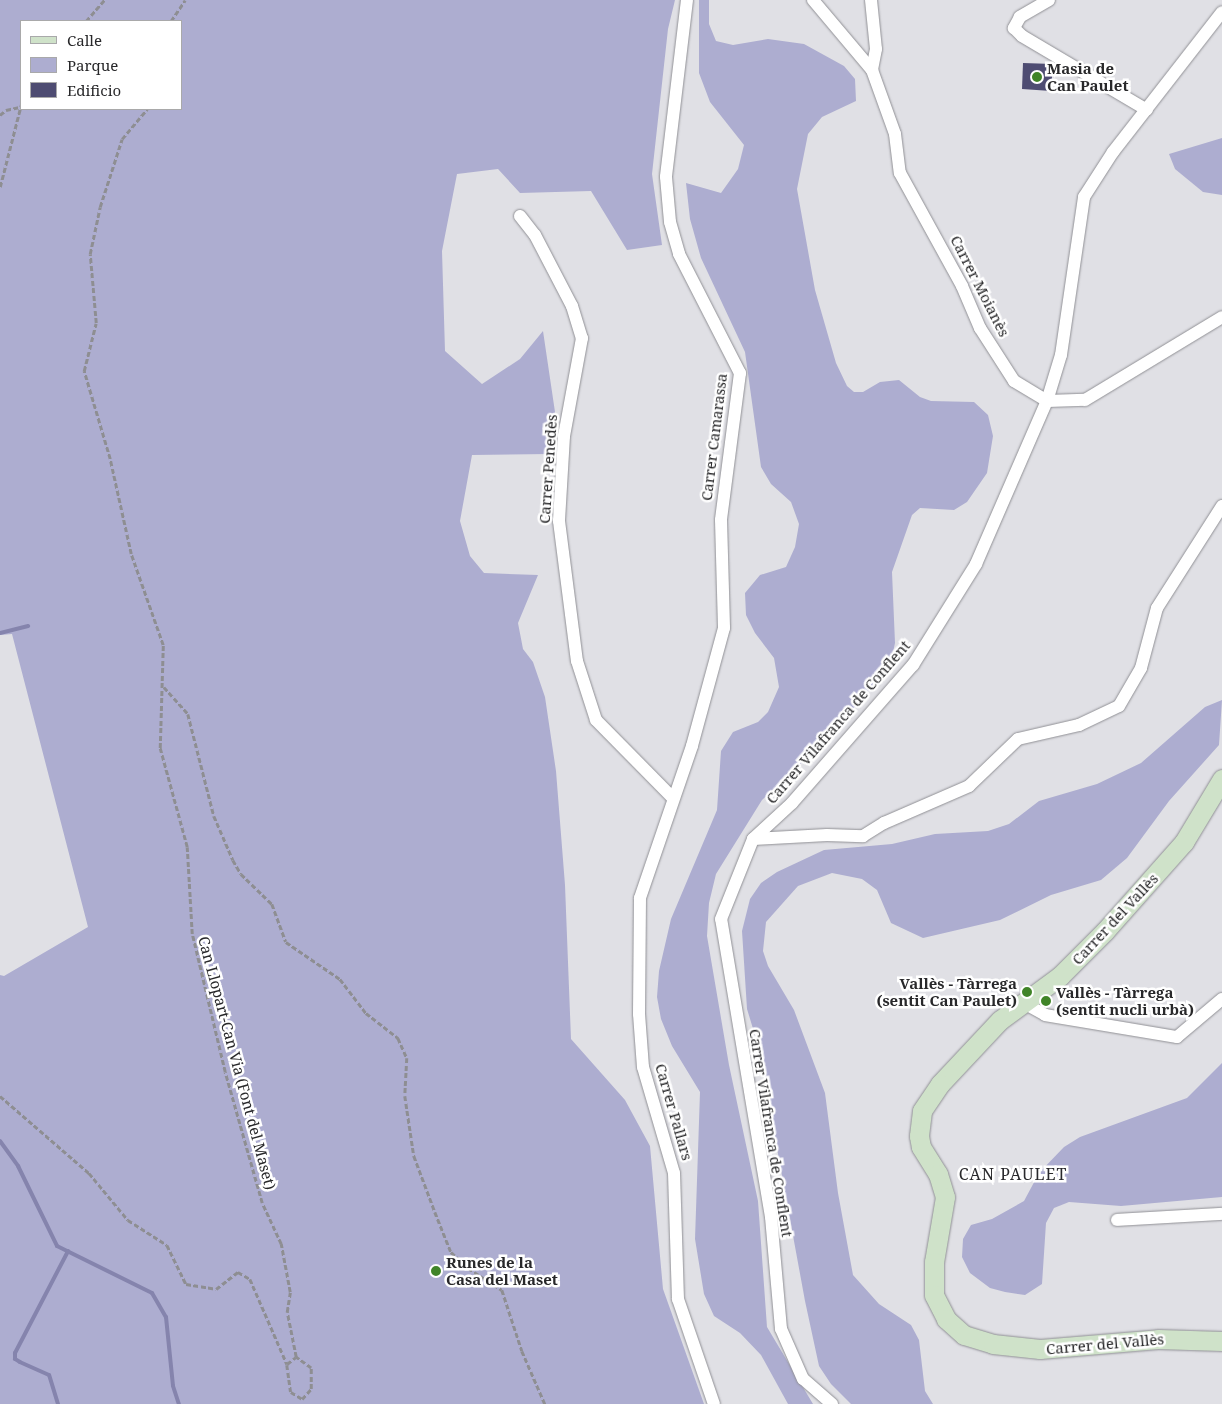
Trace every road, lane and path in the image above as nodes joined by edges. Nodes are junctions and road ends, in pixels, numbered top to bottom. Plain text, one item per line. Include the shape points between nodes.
1 (104, 0) edge
2 (185, 0) edge
3 (688, 0) edge
4 (813, 0) edge
5 (871, 0) edge
6 (1049, 0) edge
7 (1222, 12) edge
8 (87, 20) edge
9 (172, 20) edge
10 (872, 70) junction
11 (20, 106) edge
12 (20, 110) edge
13 (146, 110) edge
14 (1147, 110) junction
15 (0, 115) edge
16 (0, 186) edge
17 (520, 216) dead end
18 (1222, 317) edge
19 (1047, 401) junction
20 (1222, 506) edge
21 (164, 686) junction
22 (1222, 779) edge
23 (672, 797) junction
24 (753, 840) junction
25 (1222, 999) edge
26 (1022, 1002) junction
27 (0, 1096) edge
28 (1222, 1214) edge
29 (1117, 1220) dead end
30 (1222, 1341) edge
31 (296, 1357) junction
32 (287, 1364) junction
33 (302, 1399) junction
34 (302, 1404) edge
35 (545, 1404) edge
36 (714, 1404) edge
37 (832, 1404) edge

1 - 8 path
2 - 9 path
3 - 23 street, Carrer Camarassa via 666,178 670,222 679,254 740,373 721,520 724,628 692,746
4 - 10 street, Carrer Moianès
5 - 10 street via 876,49
6 - 14 street via 1020,17 1014,28 1022,36
7 - 14 street, Carrer Vilafranca de Conflent
10 - 19 street, Carrer Moianès via 895,134 900,173 962,286 980,328 1014,381
11 - 15 path
12 - 16 path
13 - 21 path, Can Llopart-Can Via (Font del Maset) via 122,139 100,207 90,254 96,323 84,371 110,459 132,554 163,644
14 - 19 street, Carrer Vilafranca de Conflent via 1084,197 1061,355
17 - 23 street, Carrer Penedès via 535,235 572,306 582,338 564,436 558,521 577,661 596,720
18 - 19 street via 1085,400
19 - 24 street, Carrer Vilafranca de Conflent via 976,564 913,665 792,803
20 - 24 street via 1157,608 1141,668 1119,706 1079,726 1018,739 969,786 862,836 827,834
21 - 31 path, Can Llopart-Can Via (Font del Maset) via 160,748 187,847 192,934 225,1072 262,1203 281,1244 290,1292 288,1312
21 - 35 path via 188,714 214,816 233,860 241,874 272,904 286,942 340,979 366,1013 398,1038 407,1058 405,1096 414,1156 451,1252 468,1268 502,1290 522,1352
22 - 26 street, Carrer del Vallès via 1184,842 1167,862 1068,968
23 - 36 street, Carrer Pallars via 640,898 639,1014 643,1067 674,1173 678,1299
24 - 37 street, Carrer Vilafranca de Conflent via 721,919 771,1217 781,1329 804,1379
25 - 26 street via 1177,1037 1046,1014
26 - 30 street, Carrer del Vallès via 946,1077 922,1111 921,1147 938,1174 945,1198 933,1280 939,1308 964,1335 1022,1348 1060,1349 1171,1339
27 - 32 path via 89,1173 128,1220 167,1245 186,1284 216,1289 238,1272 250,1279
28 - 29 street
31 - 32 path
31 - 33 path via 311,1368 311,1390
32 - 33 path via 291,1392
33 - 34 path

